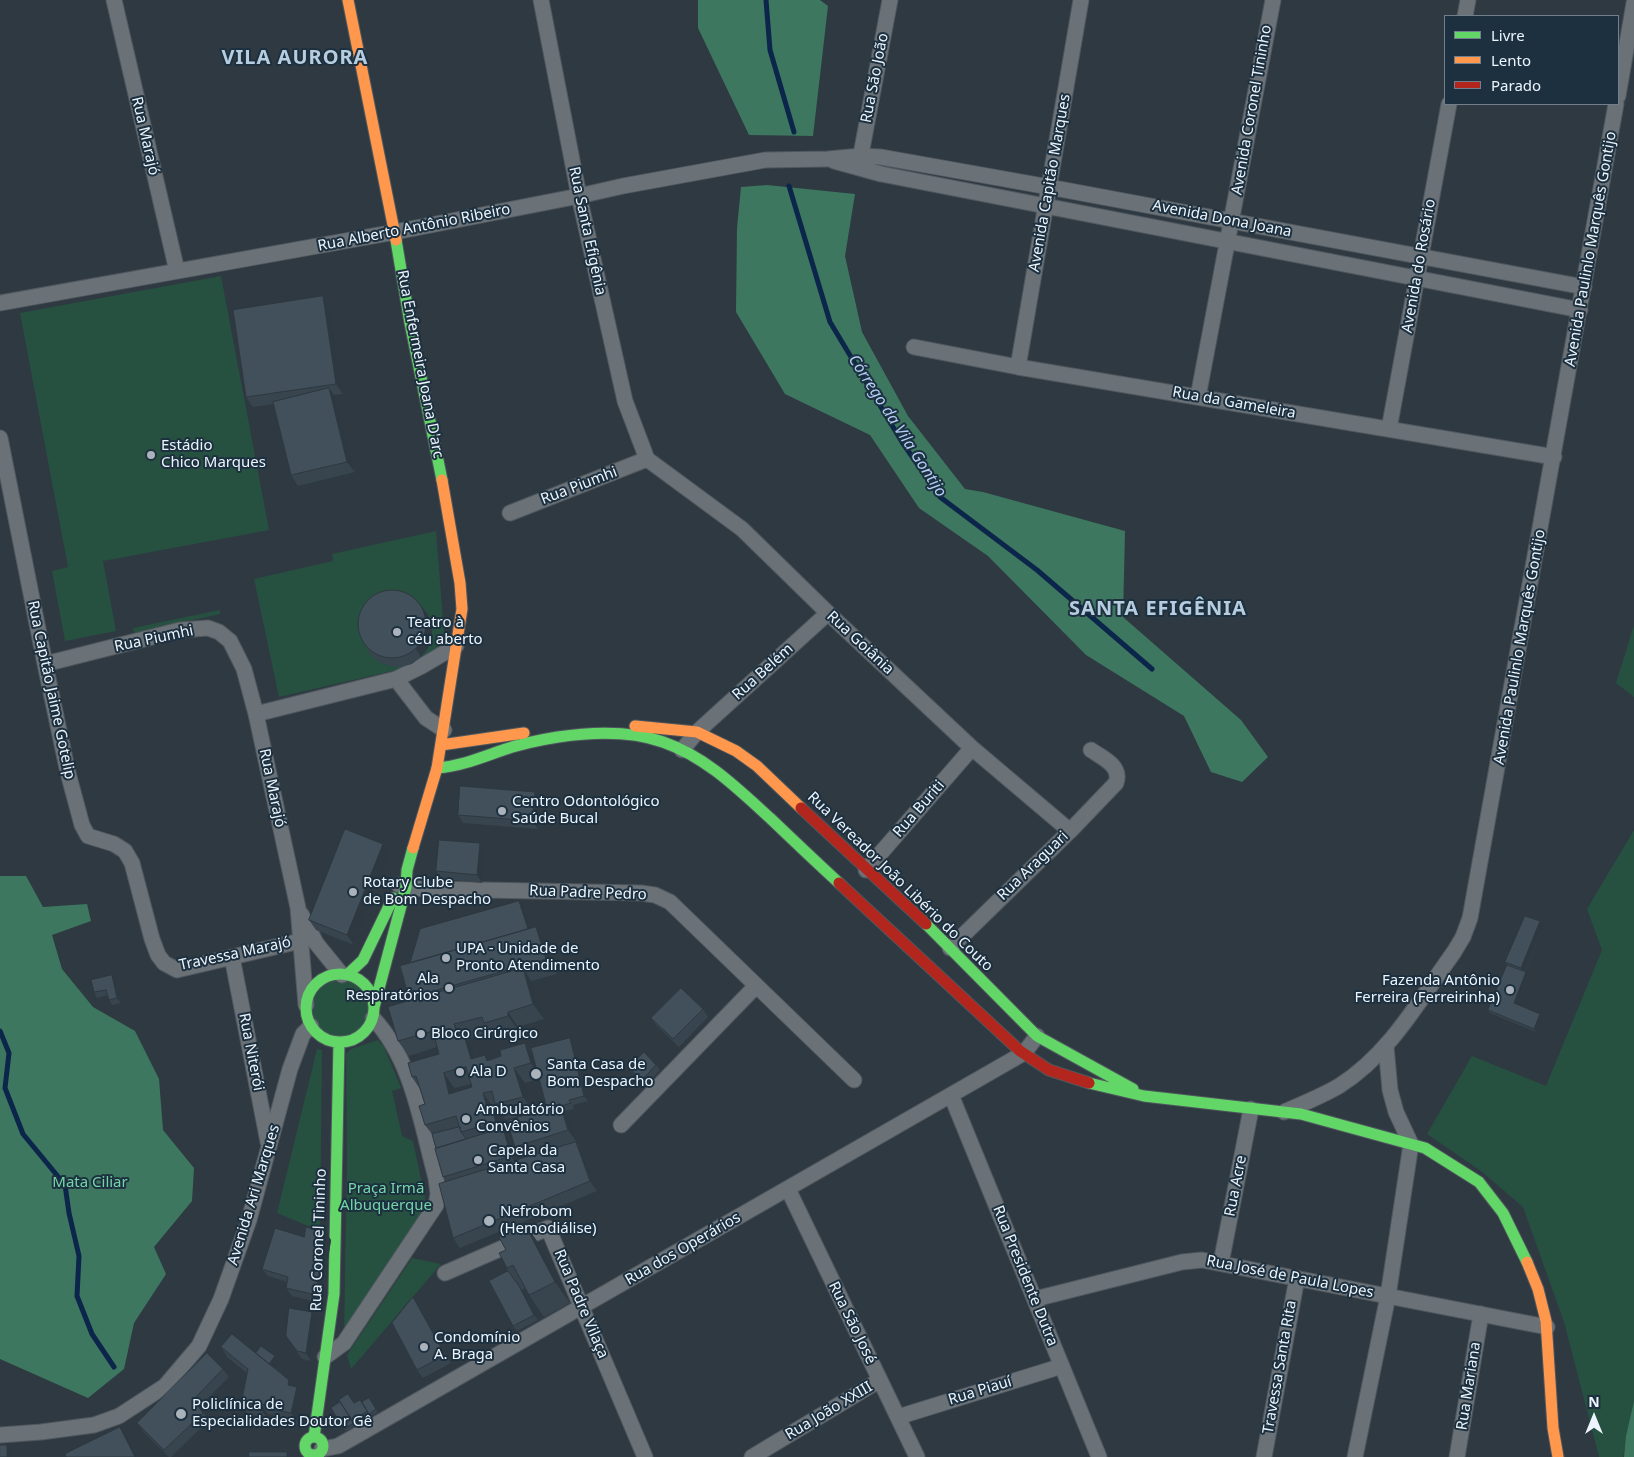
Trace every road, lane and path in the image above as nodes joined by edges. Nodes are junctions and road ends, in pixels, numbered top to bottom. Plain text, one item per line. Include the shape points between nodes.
1 (114, 0) edge
2 (348, 0) edge
3 (541, 0) edge
4 (890, 0) edge
5 (1081, 0) edge
6 (1273, 0) edge
7 (1468, 0) edge
8 (1634, 3) edge
9 (1465, 15) edge
10 (1619, 90) edge
11 (1449, 105) edge
12 (1616, 105) edge
13 (859, 162) junction
14 (1049, 186) junction
15 (579, 196) junction
16 (1046, 207) junction
17 (1232, 221) junction
18 (395, 232) junction
19 (1228, 241) junction
20 (1421, 256) junction
21 (176, 271) junction
22 (1417, 278) junction
23 (1584, 287) junction
24 (0, 303) edge
25 (1580, 310) junction
26 (914, 347) dead end
27 (1018, 367) junction
28 (1198, 397) junction
29 (1389, 429) junction
30 (0, 442) edge
31 (1554, 457) junction
32 (647, 459) junction
33 (510, 513) dead end
34 (828, 613) junction
35 (456, 646) junction
36 (45, 664) junction
37 (244, 669) joint
38 (396, 679) junction
39 (256, 714) junction
40 (622, 729) junction
41 (698, 732) junction
42 (443, 738) junction
43 (972, 748) junction
44 (682, 750) junction
45 (1091, 750) dead end
46 (437, 768) junction
47 (1070, 831) junction
48 (866, 870) junction
49 (402, 886) junction
50 (298, 908) junction
51 (146, 913) joint
52 (300, 941) junction
53 (950, 948) junction
54 (232, 957) junction
55 (344, 975) junction
56 (756, 986) junction
57 (306, 1005) junction
58 (374, 1012) junction
59 (311, 1026) junction
60 (1037, 1036) junction
61 (339, 1042) junction
62 (1386, 1046) junction
63 (1024, 1053) junction
64 (854, 1080) dead end
65 (951, 1095) junction
66 (1144, 1096) junction
67 (1251, 1109) junction
68 (1284, 1112) junction
69 (621, 1125) dead end
70 (1411, 1144) junction
71 (269, 1147) junction
72 (788, 1188) junction
73 (1221, 1263) junction
74 (445, 1273) dead end
75 (1297, 1278) junction
76 (1388, 1296) junction
77 (1035, 1299) junction
78 (582, 1307) junction
79 (1481, 1314) junction
80 (1547, 1327) junction
81 (325, 1357) junction
82 (1062, 1366) junction
83 (880, 1380) junction
84 (898, 1417) junction
85 (0, 1435) edge
86 (315, 1449) edge
87 (645, 1457) edge
88 (752, 1457) edge
89 (917, 1457) edge
90 (1099, 1457) edge
91 (1264, 1457) edge
92 (1355, 1457) edge
93 (1457, 1457) edge
94 (1558, 1457) edge

1 - 21 street, Rua Marajó
2 - 18 main road, Rua Enfermeira Joana D'arc
3 - 15 street, Rua Santa Efigênia
4 - 13 street, Rua São João
5 - 14 street, Avenida Capitão Marques
6 - 17 street, Avenida Coronel Tininho
7 - 9 street
8 - 10 street
11 - 20 street, Avenida do Rosário
12 - 23 street, Avenida Paulinlo Marquês Gontijo
13 - 14 street, Avenida Dona Joana via 881,157
13 - 15 street, Rua Alberto Antônio Ribeiro via 765,160
13 - 16 street, Avenida Dona Joana
14 - 16 street, Avenida Capitão Marques
14 - 17 street, Avenida Dona Joana
15 - 18 street, Rua Alberto Antônio Ribeiro
15 - 32 street, Rua Santa Efigênia via 625,401
16 - 19 street, Avenida Dona Joana
16 - 27 street, Avenida Capitão Marques
17 - 19 street, Avenida Coronel Tininho
17 - 20 street, Avenida Dona Joana
18 - 21 street, Rua Alberto Antônio Ribeiro
18 - 35 main road, Rua Enfermeira Joana D'arc via 460,584 462,609
19 - 22 street, Avenida Dona Joana
19 - 28 street, Avenida Coronel Tininho
20 - 22 street, Avenida do Rosário
20 - 23 street, Avenida Dona Joana
21 - 24 street, Rua Alberto Antônio Ribeiro
22 - 25 street, Avenida Dona Joana
22 - 29 street, Avenida do Rosário
23 - 25 street, Avenida Paulinlo Marquês Gontijo
25 - 31 street, Avenida Paulinlo Marquês Gontijo
26 - 27 street, Rua da Gameleira
27 - 28 street, Rua da Gameleira
28 - 29 street, Rua da Gameleira
29 - 31 street, Rua da Gameleira
30 - 36 street, Rua Capitão Jaime Gotelip
31 - 62 street, Avenida Paulinlo Marquês Gontijo via 1470,918 1464,937
32 - 33 street, Rua Piumhi
32 - 34 street, Rua Goiânia via 742,529
34 - 41 street, Rua Belém
34 - 43 street, Rua Goiânia
35 - 38 street
35 - 42 main road, Rua Enfermeira Joana D'arc
36 - 37 street, Rua Piumhi via 180,630 208,628 230,642
36 - 51 street, Rua Capitão Jaime Gotelip via 82,825 88,836 125,851 132,863
37 - 39 street, Rua Marajó
38 - 39 street
38 - 42 street
39 - 50 street, Rua Marajó
40 - 41 main road, Rua Vereador João Libério do Couto via 649,726
40 - 42 main road via 596,726
40 - 44 main road, Rua Vereador João Libério do Couto
40 - 46 main road via 542,739 461,765
41 - 44 street, Rua Belém
41 - 48 main road, Rua Vereador João Libério do Couto via 736,751 757,766
42 - 46 main road, Rua Enfermeira Joana D'arc
43 - 47 street, Rua Goiânia
43 - 48 street, Rua Buriti
44 - 63 main road, Rua Vereador João Libério do Couto via 730,781
45 - 47 street, Rua Araguari via 1111,764 1118,777
46 - 49 main road, Rua Enfermeira Joana D'arc
47 - 53 street, Rua Araguari
48 - 53 main road, Rua Vereador João Libério do Couto
49 - 55 main road, Rua Enfermeira Joana D'arc via 363,960
49 - 56 street, Rua Padre Pedro via 655,895 670,902
49 - 58 main road, Rua Enfermeira Joana D'arc
50 - 52 street, Rua Marajó
50 - 55 street, Rua Marajó via 316,943
51 - 54 street, Travessa Marajó via 158,955 176,970
52 - 54 street, Travessa Marajó
52 - 57 street, Rua Marajó
53 - 60 main road, Rua Vereador João Libério do Couto
54 - 71 street, Rua Niterói
55 - 57 main road via 324,978 309,994
55 - 58 main road via 366,986 372,996
56 - 64 street, Rua Padre Pedro
56 - 69 street
57 - 59 main road
58 - 61 main road via 368,1028 360,1036
58 - 81 street via 409,1078 438,1194 436,1205 344,1343
59 - 61 main road via 318,1035
59 - 71 street, Avenida Ari Marques via 303,1034 290,1069
60 - 63 street, Rua dos Operários
60 - 66 main road, Rua Vereador João Libério do Couto
61 - 81 main road, Rua Coronel Tininho via 334,1294
62 - 68 street, Avenida Paulinlo Marquês Gontijo via 1338,1086
62 - 70 street via 1390,1090
63 - 65 street, Rua dos Operários
63 - 66 main road, Rua Vereador João Libério do Couto via 1049,1070 1100,1087
65 - 72 street, Rua dos Operários
65 - 77 street, Rua Presidente Dutra
66 - 67 main road, Rua Vereador João Libério do Couto
67 - 68 main road, Rua Vereador João Libério do Couto
67 - 73 street, Rua Acre
68 - 70 main road, Rua Vereador João Libério do Couto
70 - 76 street
70 - 80 main road, Rua Vereador João Libério do Couto via 1425,1148 1479,1182 1502,1213 1520,1246 1538,1289
71 - 85 street, Avenida Ari Marques via 249,1220 221,1299 199,1346 170,1381 145,1401 94,1425
72 - 78 street, Rua dos Operários
72 - 83 street, Rua São José
73 - 75 street, Rua José de Paula Lopes
73 - 77 street, Rua José de Paula Lopes via 1202,1260 1182,1262
74 - 78 street, Rua Padre Vilaça via 548,1228
75 - 76 street, Rua José de Paula Lopes
75 - 91 street, Travessa Santa Rita
76 - 79 street, Rua José de Paula Lopes
76 - 92 street
77 - 82 street, Rua Presidente Dutra
78 - 86 street, Rua dos Operários via 338,1446
78 - 87 street, Rua Padre Vilaça
79 - 80 street, Rua José de Paula Lopes
79 - 93 street, Rua Mariana
80 - 94 main road, Rua Vereador João Libério do Couto via 1553,1428
81 - 86 main road, Rua Coronel Tininho
82 - 84 street, Rua Piauí
82 - 90 street, Rua Presidente Dutra
83 - 84 street, Rua São José
83 - 88 street, Rua João XXIII
84 - 89 street, Rua São José

